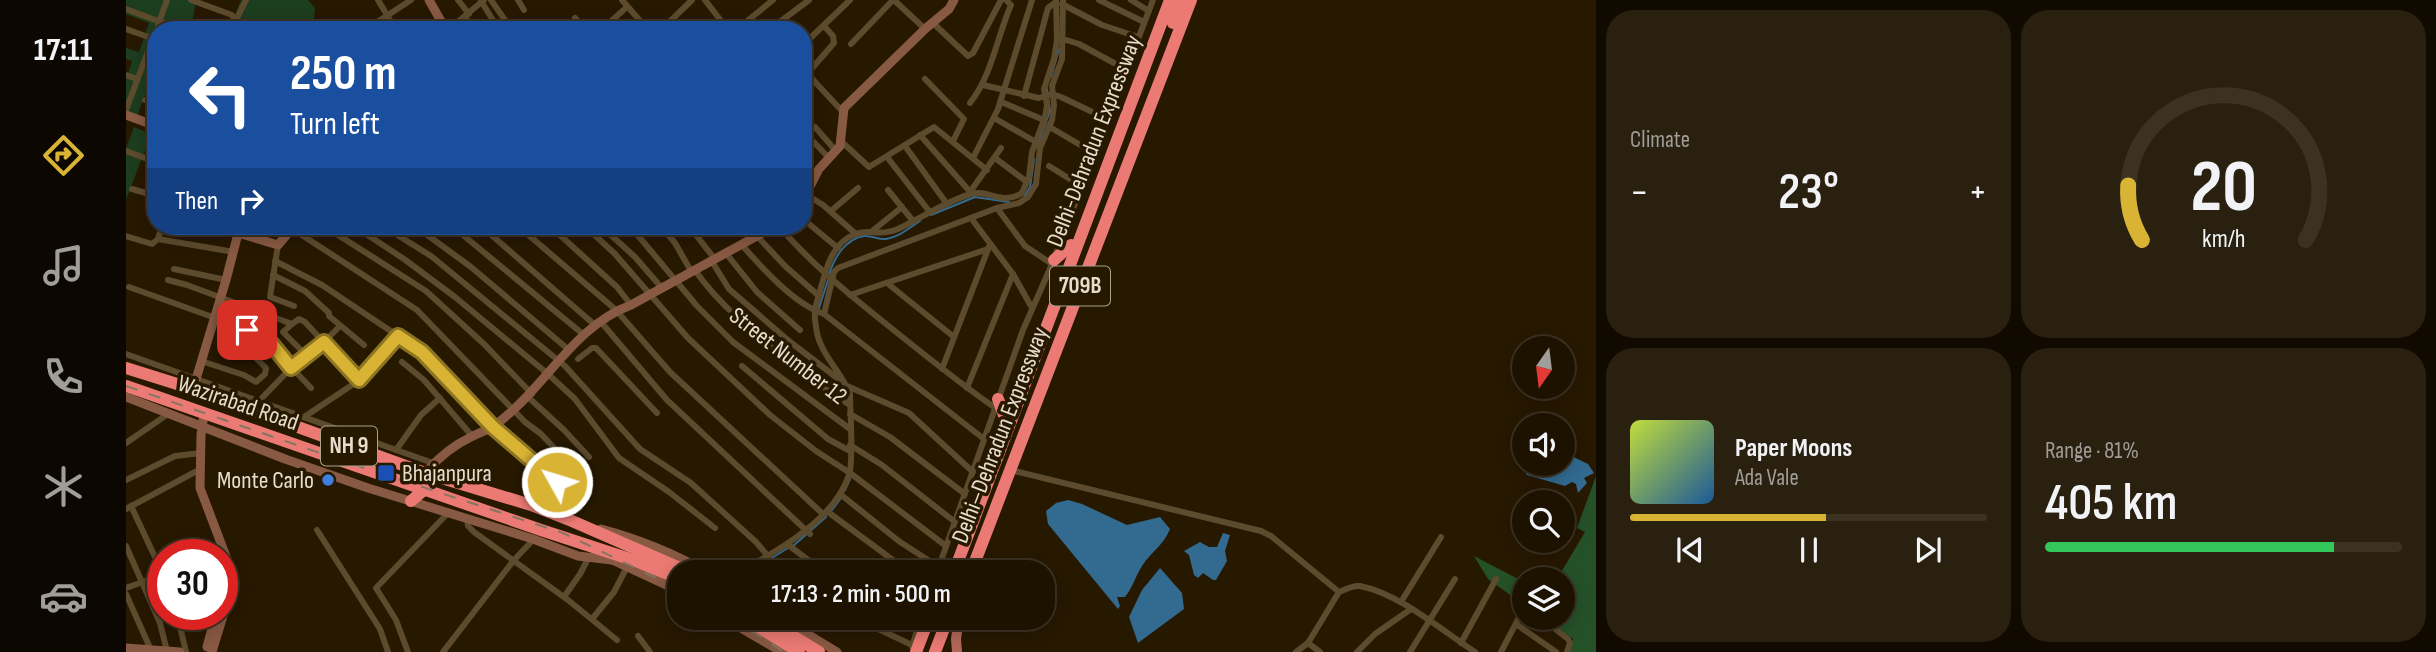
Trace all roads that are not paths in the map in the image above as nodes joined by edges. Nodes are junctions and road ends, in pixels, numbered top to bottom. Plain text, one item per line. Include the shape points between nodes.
1 (167, 0) edge
2 (191, 0) edge
3 (208, 0) edge
4 (246, 0) edge
5 (377, 0) edge
6 (411, 0) edge
7 (429, 0) edge
8 (458, 0) edge
9 (491, 0) edge
10 (518, 0) edge
11 (622, 0) edge
12 (692, 0) edge
13 (705, 0) edge
14 (809, 0) edge
15 (850, 0) edge
16 (894, 0) edge
17 (954, 0) edge
18 (1004, 0) edge
19 (1032, 0) edge
20 (1099, 0) edge
21 (1130, 0) edge
22 (1153, 0) edge
23 (1164, 0) edge
24 (1170, 0) edge
25 (1182, 0) edge
26 (1191, 0) edge
27 (482, 1) edge
28 (770, 1) edge
29 (1059, 1) edge
30 (627, 7) junction
31 (211, 8) junction
32 (126, 9) edge
33 (524, 10) dead end
34 (1149, 11) junction
35 (387, 15) junction
36 (467, 16) junction
37 (159, 21) joint
38 (235, 21) edge
39 (236, 21) edge
40 (378, 21) edge
41 (391, 21) edge
42 (442, 21) edge
43 (460, 21) edge
44 (470, 21) edge
45 (494, 21) edge
46 (506, 21) edge
47 (611, 21) edge
48 (640, 21) edge
49 (670, 21) edge
50 (721, 21) edge
51 (747, 21) edge
52 (781, 21) edge
53 (1144, 22) junction
54 (824, 26) junction
55 (929, 26) junction
56 (126, 29) edge
57 (147, 36) edge
58 (812, 37) edge
59 (1138, 37) junction
60 (1063, 39) junction
61 (851, 44) dead end
62 (147, 56) edge
63 (1114, 63) dead end
64 (812, 64) edge
65 (126, 75) edge
66 (138, 79) junction
67 (812, 79) edge
68 (925, 79) dead end
69 (983, 85) junction
70 (1004, 91) junction
71 (1049, 95) junction
72 (1024, 96) junction
73 (1001, 102) junction
74 (970, 103) dead end
75 (842, 111) junction
76 (126, 113) edge
77 (994, 118) junction
78 (1107, 119) junction
79 (147, 122) edge
80 (1045, 124) junction
81 (815, 127) dead end
82 (920, 135) junction
83 (812, 139) edge
84 (953, 141) junction
85 (842, 142) junction
86 (1036, 142) junction
87 (905, 146) junction
88 (1001, 148) dead end
89 (126, 151) edge
90 (1094, 153) junction
91 (832, 155) junction
92 (887, 157) junction
93 (973, 158) junction
94 (995, 158) junction
95 (147, 159) edge
96 (1049, 166) dead end
97 (987, 170) junction
98 (812, 182) edge
99 (1027, 183) junction
100 (1082, 186) junction
101 (858, 188) dead end
102 (132, 189) dead end
103 (888, 190) dead end
104 (147, 193) edge
105 (971, 193) junction
106 (812, 202) edge
107 (947, 204) junction
108 (902, 207) junction
109 (997, 208) junction
110 (1103, 209) junction
111 (831, 211) junction
112 (929, 211) junction
113 (971, 218) junction
114 (913, 221) junction
115 (812, 226) edge
116 (1078, 226) junction
117 (871, 232) junction
118 (856, 234) junction
119 (1100, 234) junction
120 (159, 235) edge
121 (238, 235) edge
122 (250, 235) edge
123 (285, 235) edge
124 (303, 235) edge
125 (338, 235) edge
126 (368, 235) edge
127 (397, 235) edge
128 (428, 235) edge
129 (463, 235) edge
130 (492, 235) edge
131 (529, 235) edge
132 (560, 235) edge
133 (595, 235) edge
134 (611, 235) edge
135 (638, 235) edge
136 (668, 235) edge
137 (696, 235) edge
138 (785, 235) edge
139 (126, 236) edge
140 (757, 236) joint
141 (158, 239) junction
142 (741, 244) junction
143 (278, 245) junction
144 (1070, 245) junction
145 (989, 247) junction
146 (838, 248) junction
147 (233, 252) junction
148 (725, 253) junction
149 (713, 259) junction
150 (275, 261) junction
151 (1053, 262) junction
152 (174, 269) dead end
153 (693, 270) junction
154 (1013, 274) junction
155 (273, 275) junction
156 (828, 277) junction
157 (676, 279) junction
158 (168, 280) dead end
159 (226, 280) junction
160 (887, 283) junction
161 (129, 287) dead end
162 (661, 288) junction
163 (651, 293) junction
164 (850, 295) junction
165 (819, 296) junction
166 (221, 299) junction
167 (631, 305) junction
168 (294, 306) dead end
169 (1032, 307) junction
170 (616, 310) junction
171 (819, 313) junction
172 (215, 318) junction
173 (292, 324) junction
174 (599, 324) junction
175 (340, 326) junction
176 (800, 330) dead end
177 (584, 335) junction
178 (398, 336) junction
179 (954, 337) junction
180 (324, 342) junction
181 (364, 345) dead end
182 (569, 350) junction
183 (249, 351) dead end
184 (126, 354) edge
185 (308, 357) junction
186 (578, 359) dead end
187 (559, 361) junction
188 (201, 362) junction
189 (402, 362) dead end
190 (742, 366) dead end
191 (126, 368) edge
192 (291, 368) junction
193 (942, 369) junction
194 (548, 374) junction
195 (359, 380) junction
196 (195, 384) junction
197 (848, 385) junction
198 (126, 386) edge
199 (311, 388) dead end
200 (967, 388) junction
201 (530, 395) junction
202 (126, 397) edge
203 (440, 398) junction
204 (151, 401) junction
205 (259, 401) junction
206 (996, 403) junction
207 (850, 405) junction
208 (514, 410) junction
209 (201, 413) junction
210 (657, 413) dead end
211 (168, 414) junction
212 (852, 415) junction
213 (304, 418) junction
214 (1005, 418) junction
215 (199, 426) junction
216 (493, 427) junction
217 (850, 429) junction
218 (472, 436) junction
219 (984, 439) junction
220 (126, 443) edge
221 (852, 447) junction
222 (396, 450) junction
223 (198, 453) junction
224 (589, 457) dead end
225 (429, 468) junction
226 (1010, 470) junction
227 (195, 472) junction
228 (973, 472) junction
229 (851, 474) junction
230 (126, 480) edge
231 (557, 482) dead end
232 (586, 482) dead end
233 (424, 490) junction
234 (965, 494) junction
235 (841, 496) junction
236 (411, 501) junction
237 (129, 507) edge
238 (448, 513) junction
239 (828, 513) junction
240 (467, 519) junction
241 (572, 521) junction
242 (955, 522) junction
243 (715, 528) dead end
244 (317, 530) dead end
245 (808, 532) junction
246 (537, 535) junction
247 (1441, 537) dead end
248 (214, 539) edge
249 (216, 539) edge
250 (147, 542) edge
251 (576, 542) junction
252 (126, 546) edge
253 (946, 546) junction
254 (789, 547) junction
255 (589, 557) junction
256 (768, 558) junction
257 (634, 559) junction
258 (514, 560) junction
259 (612, 560) junction
260 (686, 560) edge
261 (764, 560) edge
262 (770, 560) edge
263 (807, 560) edge
264 (893, 560) edge
265 (925, 560) edge
266 (943, 560) edge
267 (946, 560) edge
268 (959, 560) edge
269 (970, 560) edge
270 (977, 560) edge
271 (978, 560) edge
272 (667, 567) edge
273 (667, 574) edge
274 (1455, 579) dead end
275 (1496, 579) dead end
276 (147, 581) edge
277 (143, 583) junction
278 (667, 583) edge
279 (126, 588) edge
280 (1339, 592) junction
281 (126, 594) edge
282 (564, 597) junction
283 (1401, 602) junction
284 (1411, 609) junction
285 (592, 619) junction
286 (1430, 622) junction
287 (181, 630) edge
288 (212, 630) edge
289 (218, 630) edge
290 (744, 630) edge
291 (763, 630) edge
292 (783, 630) edge
293 (801, 630) edge
294 (877, 630) edge
295 (919, 630) edge
296 (931, 630) edge
297 (943, 630) edge
298 (952, 630) edge
299 (956, 630) edge
300 (1513, 630) edge
301 (1525, 630) edge
302 (1556, 630) edge
303 (638, 636) dead end
304 (617, 640) dead end
305 (1308, 643) junction
306 (1462, 644) junction
307 (126, 648) edge
308 (150, 650) junction
309 (914, 650) edge
310 (167, 651) edge
311 (180, 652) edge
312 (186, 652) edge
313 (206, 652) edge
314 (212, 652) edge
315 (388, 652) edge
316 (408, 652) edge
317 (443, 652) edge
318 (650, 652) edge
319 (782, 652) edge
320 (799, 652) edge
321 (819, 652) edge
322 (837, 652) edge
323 (923, 652) edge
324 (935, 652) edge
325 (944, 652) edge
326 (957, 652) edge
327 (1296, 652) edge
328 (1320, 652) edge
329 (1357, 652) edge
330 (1410, 652) edge
331 (1459, 652) edge
332 (1475, 652) edge
333 (1501, 652) edge
334 (1556, 652) edge
335 (1567, 652) edge

1 - 37 street
2 - 31 street
3 - 31 street
4 - 39 street
5 - 35 street
6 - 35 street
7 - 42 street
8 - 36 street
9 - 46 street
10 - 33 street
11 - 30 street
12 - 49 street
13 - 50 street
14 - 52 street
15 - 54 street
16 - 55 street
16 - 61 street
17 - 55 street
18 - 55 street via 968,56
18 - 69 street via 1011,5
19 - 70 street
20 - 53 street
21 - 34 street
22 - 34 street
23 - 116 highway, Delhi–Dehradun Expressway / 709B
24 - 268 highway, Delhi-Dehradun Expressway
25 - 110 highway, Delhi-Dehradun Expressway
26 - 119 highway, Delhi–Dehradun Expressway / 709B
27 - 36 street
27 - 45 street
28 - 51 street
29 - 59 street via 1102,25
29 - 60 street
29 - 71 street via 1057,40 1045,86
29 - 72 street via 1048,8
30 - 47 street
30 - 48 street
31 - 38 street via 232,15
32 - 37 street
34 - 53 street
35 - 40 street
35 - 41 street
36 - 43 street
36 - 44 street
53 - 59 street
54 - 58 street
54 - 64 street via 834,43
55 - 75 street
56 - 57 street
59 - 78 street
60 - 63 street
60 - 71 street via 1062,59
62 - 66 street
65 - 66 street
66 - 76 street
67 - 75 street
68 - 84 street via 964,120
69 - 70 street
69 - 74 street
70 - 72 street
70 - 73 street
71 - 72 street
71 - 78 street
71 - 80 street via 1054,105
73 - 77 street
73 - 80 street
75 - 85 street
76 - 79 street
77 - 86 street
77 - 93 street
78 - 90 street
80 - 86 street
80 - 90 street
80 - 109 street via 1034,189 1020,203
81 - 91 street
82 - 84 street via 934,127
82 - 87 street
82 - 105 street
83 - 91 street
84 - 93 street
85 - 91 street
85 - 92 street via 867,166
86 - 99 street
87 - 92 street
87 - 107 street
88 - 94 street
89 - 95 street
90 - 100 street
91 - 98 street
92 - 112 street
93 - 97 street
94 - 97 street
94 - 99 street
96 - 100 street
97 - 105 street
99 - 105 street via 1022,193 1011,198
100 - 151 street
101 - 111 street
102 - 104 street
103 - 108 street
105 - 107 street
106 - 111 street
107 - 112 street
108 - 114 street
108 - 117 street
109 - 113 street
109 - 151 street via 1025,246
110 - 269 highway, Delhi-Dehradun Expressway
110 - 271 main road via 1103,234
111 - 118 street
112 - 114 street
113 - 145 street
113 - 156 street via 842,266
114 - 117 street via 889,233
115 - 146 street
116 - 119 highway
116 - 144 highway, Delhi–Dehradun Expressway / 709B
117 - 118 street
118 - 146 street
119 - 226 highway, Delhi–Dehradun Expressway / 709B
120 - 141 street
121 - 147 street
122 - 143 street
123 - 143 street
124 - 208 street via 417,310
125 - 201 street via 426,292 484,344
126 - 194 street
127 - 187 street via 431,256
128 - 182 street
129 - 177 street
130 - 174 street
131 - 170 street
132 - 167 street
133 - 163 street
134 - 162 street
135 - 157 street, Street Number 12
136 - 153 street
137 - 149 street
138 - 156 street
139 - 141 street via 152,244
140 - 142 street
140 - 165 street
141 - 147 street
142 - 148 street
142 - 171 street via 774,279
143 - 150 street
144 - 151 highway
144 - 214 highway, Delhi–Dehradun Expressway / 709B
145 - 154 street
145 - 160 street
145 - 179 street
146 - 156 street
147 - 159 street
148 - 149 street
148 - 176 street via 757,292
149 - 153 street
149 - 197 street via 729,289
150 - 155 street
150 - 178 street via 322,285
151 - 169 street
152 - 159 street
153 - 157 street
153 - 207 street via 744,325
154 - 169 street
154 - 200 street
155 - 168 street via 270,297
155 - 175 street via 305,292
156 - 164 street
156 - 165 street
156 - 171 street
157 - 162 street
157 - 217 street, Street Number 12 via 733,342
158 - 166 street
159 - 166 street
160 - 164 street
160 - 179 street
161 - 172 street
162 - 163 street
163 - 167 street
163 - 229 street via 729,379
164 - 193 street
165 - 171 street
166 - 172 street
166 - 173 street
167 - 170 street
169 - 206 street
170 - 174 street
170 - 239 street via 670,372
171 - 197 street via 818,334 824,351
171 - 219 street
172 - 188 street
172 - 192 street via 266,337
173 - 180 street via 299,319
173 - 185 street via 283,332
174 - 177 street
174 - 245 street via 667,400
175 - 180 street
175 - 181 street
177 - 182 street
178 - 195 street
178 - 216 street via 422,352
179 - 193 street
180 - 185 street
180 - 195 street
182 - 187 street
183 - 188 street via 266,368 256,382
184 - 196 street
185 - 192 street
186 - 210 street via 596,348
187 - 194 street
187 - 256 street via 644,453 691,483
188 - 196 street
189 - 203 street
190 - 221 street via 828,439
191 - 196 highway, Wazirabad Road / NH 9
192 - 199 street
192 - 205 street
193 - 200 street
194 - 201 street
194 - 243 street via 575,399 619,458
195 - 213 street
196 - 205 street
196 - 225 highway, Wazirabad Road / NH 9
197 - 207 street
197 - 228 street via 909,413
198 - 204 highway, Wazirabad Road / NH 9
200 - 206 street
201 - 208 street
201 - 224 street
202 - 204 street
203 - 218 street
203 - 222 street via 421,415
204 - 209 highway, Wazirabad Road / NH 9
204 - 211 street
205 - 213 street
206 - 214 highway
206 - 219 street
207 - 212 street
208 - 216 street
208 - 232 street
209 - 215 street
209 - 233 highway, Wazirabad Road / NH 9
211 - 215 street
211 - 220 street
212 - 217 street
212 - 234 street via 890,437
213 - 222 street
214 - 267 highway, Delhi–Dehradun Expressway / 709B
215 - 223 street
215 - 236 street
216 - 218 street
216 - 231 street
217 - 221 street
218 - 225 street
219 - 228 street
221 - 229 street
221 - 242 street
222 - 225 street
223 - 227 street
223 - 230 street via 175,456
223 - 249 street via 200,488
225 - 241 highway, Wazirabad Road / NH 9
226 - 270 highway, Delhi–Dehradun Expressway / 709B
226 - 280 street via 1261,531
227 - 237 street
227 - 248 street via 199,504
228 - 234 street
229 - 235 street
229 - 253 street
233 - 236 highway
233 - 246 highway, Wazirabad Road / NH 9
234 - 242 street
235 - 239 street
235 - 265 street
236 - 238 street
237 - 250 street
238 - 240 street
238 - 316 street via 376,588 396,620
239 - 245 street
239 - 264 street
240 - 246 street
240 - 258 street via 470,528
241 - 257 highway, Wazirabad Road / NH 9
241 - 260 street, Wazirabad Road via 637,538
242 - 253 street
244 - 315 street via 380,629
245 - 254 street
246 - 251 highway, Wazirabad Road / NH 9
246 - 255 street
246 - 258 street
247 - 283 street
251 - 257 highway, Wazirabad Road / NH 9
251 - 259 street, Wazirabad Road
252 - 277 street
253 - 266 street
254 - 256 street
254 - 263 street
255 - 259 street
255 - 282 street
256 - 261 street
256 - 262 street
257 - 259 street, Wazirabad Road
257 - 272 highway, Wazirabad Road / NH 9
257 - 273 highway, Wazirabad Road / NH 9
257 - 278 street, Wazirabad Road
257 - 285 street
258 - 282 street
258 - 317 street
274 - 286 street
275 - 306 street
276 - 277 street
277 - 279 street
277 - 310 street
280 - 283 street via 1361,586
280 - 305 street
281 - 308 street
282 - 285 street
283 - 284 street
284 - 286 street
284 - 329 street via 1370,637
285 - 304 street
286 - 306 street
286 - 330 street
287 - 312 street
288 - 313 street
289 - 314 street
290 - 319 street
291 - 320 highway
292 - 321 highway
293 - 322 street
294 - 309 street
295 - 309 highway
296 - 323 highway
297 - 324 highway
298 - 325 highway
299 - 326 main road
300 - 333 street
301 - 334 street
302 - 335 street via 1570,643
303 - 318 street
305 - 327 street
305 - 328 street
306 - 331 street
306 - 332 street
307 - 308 street
308 - 310 street
310 - 311 street

